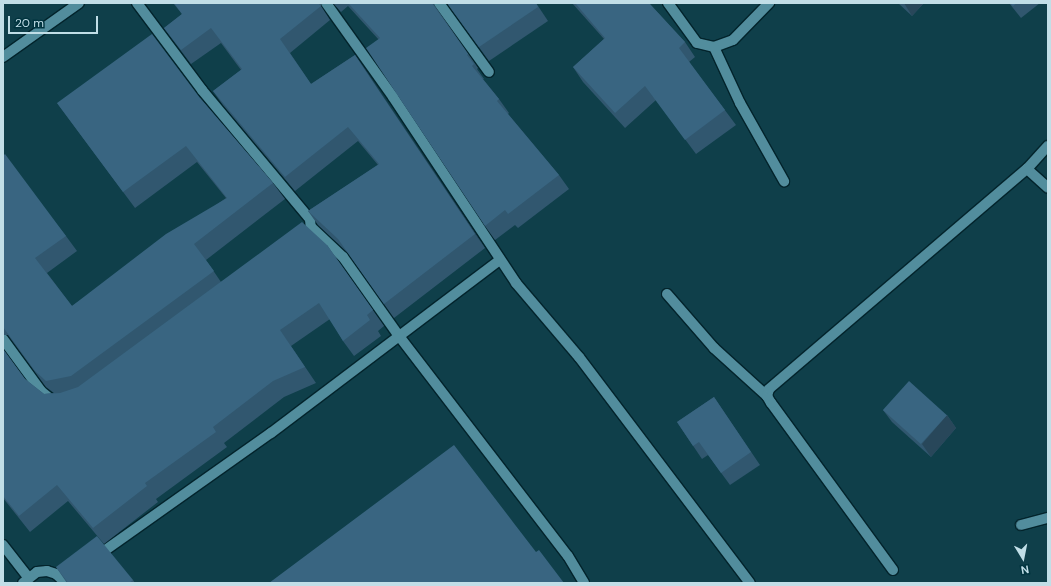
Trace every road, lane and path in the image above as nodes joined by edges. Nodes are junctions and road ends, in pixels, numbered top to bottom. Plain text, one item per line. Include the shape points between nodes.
1 (79, 3) edge
2 (137, 3) edge
3 (326, 3) edge
4 (439, 3) edge
5 (668, 3) edge
6 (770, 3) edge
7 (714, 47) junction
8 (3, 57) edge
9 (489, 72) dead end
10 (1048, 146) edge
11 (1027, 169) junction
12 (784, 181) dead end
13 (1048, 188) edge
14 (311, 227) junction
15 (289, 249) edge
16 (500, 260) junction
17 (667, 294) dead end
18 (399, 336) junction
19 (3, 339) edge
20 (768, 396) junction
21 (62, 404) edge
22 (1048, 518) edge
23 (1021, 525) dead end
24 (3, 545) edge
25 (90, 562) edge
26 (892, 570) dead end
27 (67, 579) edge
28 (25, 580) edge
29 (584, 583) edge
30 (750, 583) edge

1 - 8 street
2 - 14 street via 202,90 310,219
3 - 16 street via 393,96
4 - 9 street
5 - 7 street via 697,44
6 - 7 street via 733,40
7 - 12 street via 740,103
10 - 11 street
11 - 13 street
11 - 20 street via 769,388
14 - 15 street via 307,235
14 - 18 street via 343,257
16 - 18 street
16 - 30 street via 516,283 579,357
17 - 20 street via 714,348 741,375
18 - 25 street via 271,433
18 - 29 street via 568,556
19 - 21 street via 41,391 55,403
20 - 26 street
22 - 23 street
24 - 28 street
27 - 28 street via 47,571 37,572

